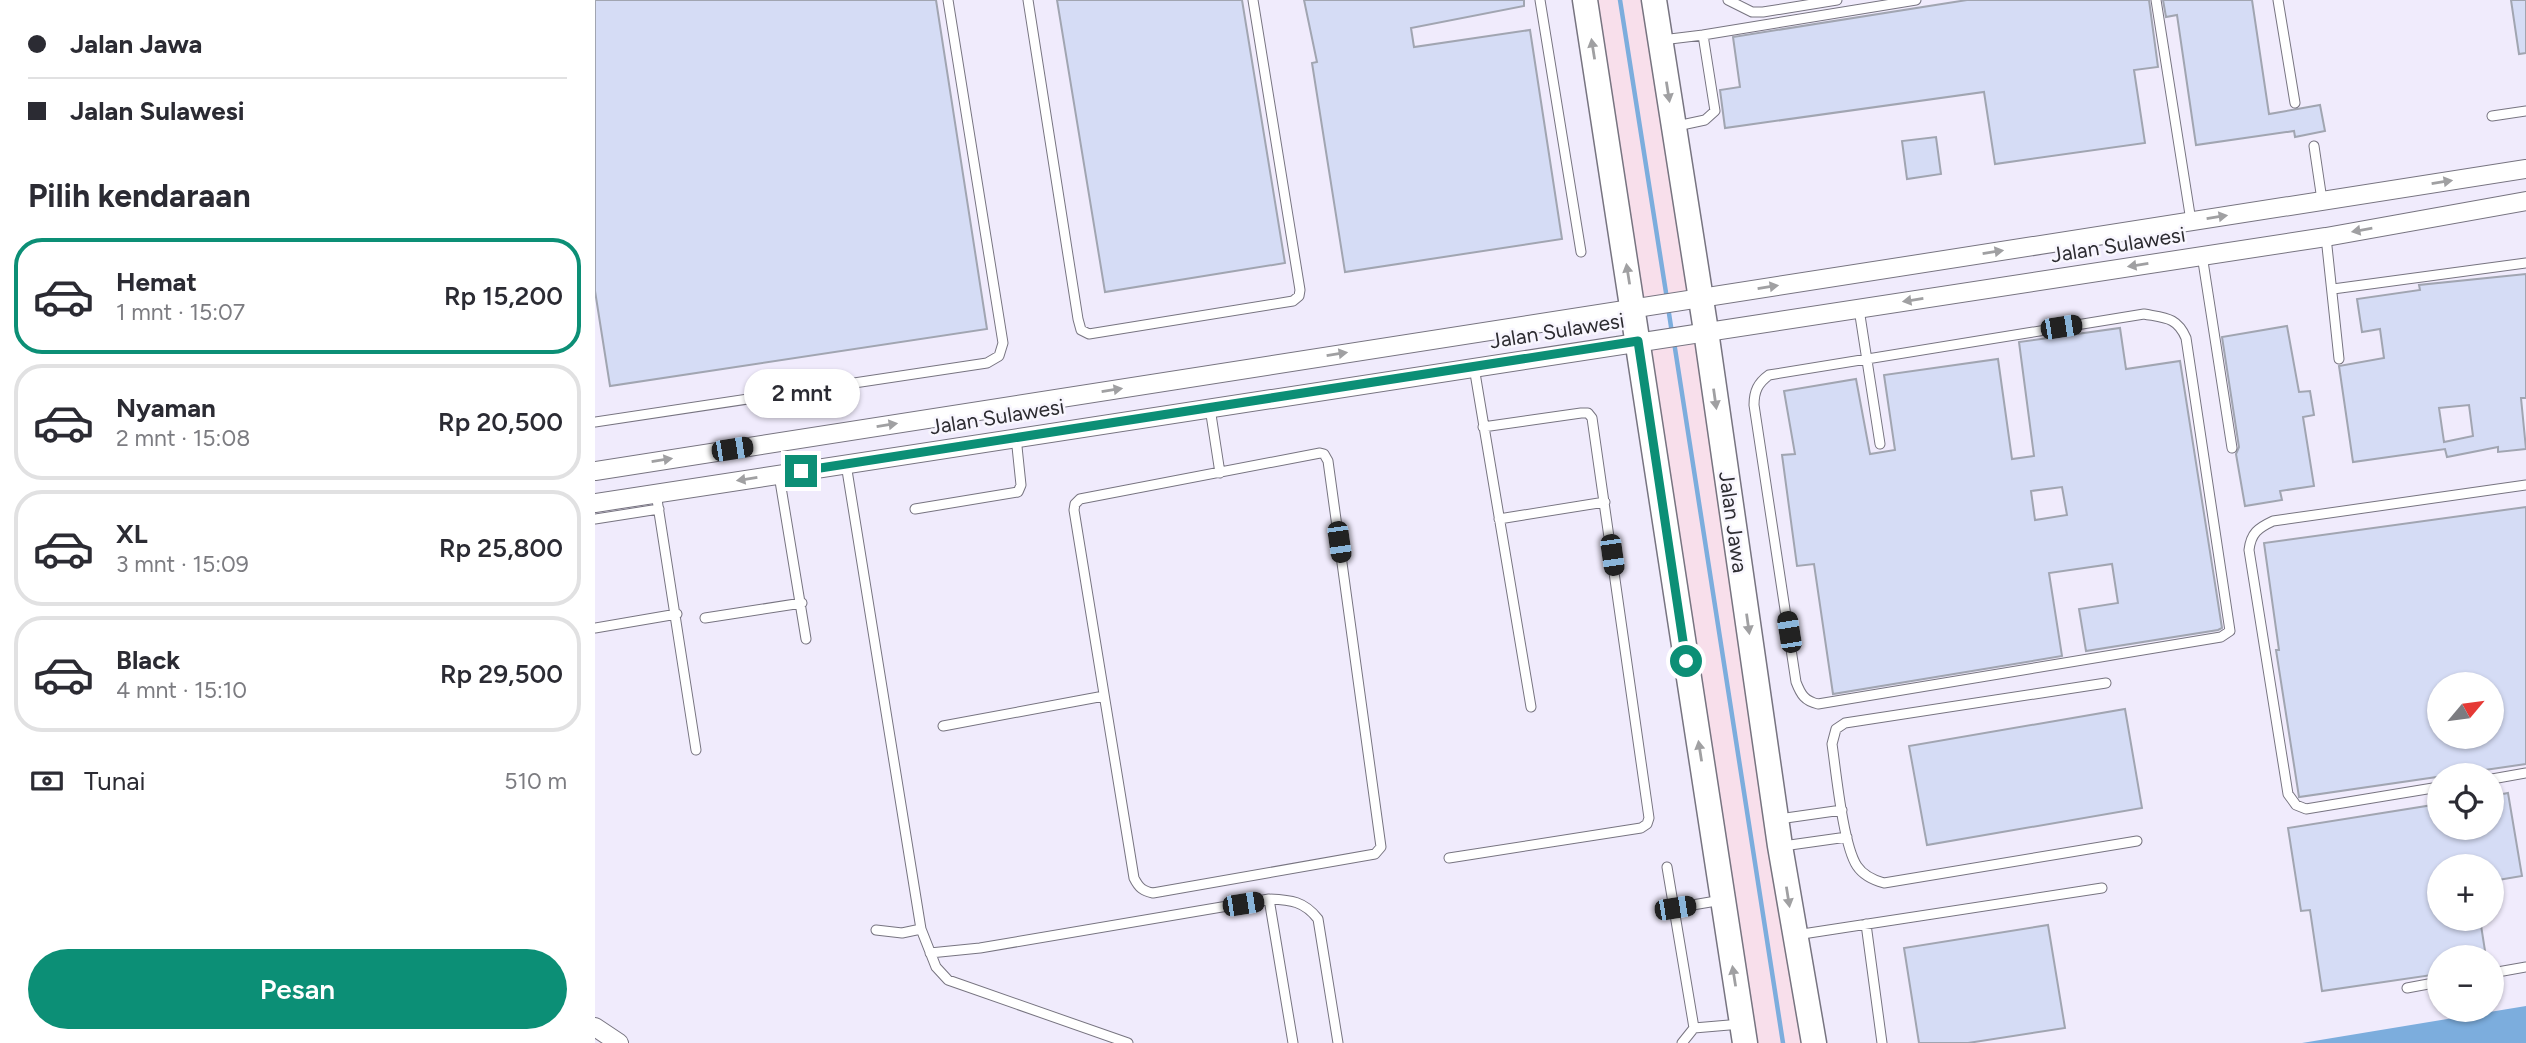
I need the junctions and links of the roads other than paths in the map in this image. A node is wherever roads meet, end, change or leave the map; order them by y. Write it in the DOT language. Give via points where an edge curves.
graph roads {
  1 [pos="948,0"];
  2 [pos="1028,0"];
  3 [pos="1253,0"];
  4 [pos="1540,0"];
  5 [pos="1585,0"];
  6 [pos="1654,0"];
  7 [pos="1728,0"];
  8 [pos="1837,0"];
  9 [pos="1916,0"];
  10 [pos="2156,0"];
  11 [pos="2278,0"];
  12 [pos="1703,35"];
  13 [pos="1660,40"];
  14 [pos="2295,103"];
  15 [pos="2526,111"];
  16 [pos="2492,117"];
  17 [pos="1674,126"];
  18 [pos="2314,146"];
  19 [pos="2526,169"];
  20 [pos="2322,200"];
  21 [pos="2526,201"];
  22 [pos="2191,221"];
  23 [pos="2326,237"];
  24 [pos="1581,252"];
  25 [pos="2202,255"];
  26 [pos="2526,263"];
  27 [pos="2333,289"];
  28 [pos="1693,298"];
  29 [pos="1640,307"];
  30 [pos="1859,309"];
  31 [pos="1698,332"];
  32 [pos="1644,340"];
  33 [pos="1868,359"];
  34 [pos="2339,359"];
  35 [pos="1474,366"];
  36 [pos="1210,408"];
  37 [pos="595,422"];
  38 [pos="1483,427"];
  39 [pos="1016,438"];
  40 [pos="1880,444"];
  41 [pos="2232,448"];
  42 [pos="846,464"];
  43 [pos="595,471"];
  44 [pos="1220,473"];
  45 [pos="779,474"];
  46 [pos="2526,485"];
  47 [pos="658,501"];
  48 [pos="1605,502"];
  49 [pos="595,503"];
  50 [pos="915,509"];
  51 [pos="595,519"];
  52 [pos="1499,519"];
  53 [pos="802,603"];
  54 [pos="677,614"];
  55 [pos="705,618"];
  56 [pos="595,628"];
  57 [pos="806,639"];
  58 [pos="2106,683"];
  59 [pos="1104,696"];
  60 [pos="1531,707"];
  61 [pos="943,726"];
  62 [pos="696,750"];
  63 [pos="2526,773"];
  64 [pos="2504,777"];
  65 [pos="2427,790"];
  66 [pos="1842,810"];
  67 [pos="1777,819"];
  68 [pos="1847,837"];
  69 [pos="2137,841"];
  70 [pos="1780,846"];
  71 [pos="1449,858"];
  72 [pos="1667,867"];
  73 [pos="2102,888"];
  74 [pos="1269,900"];
  75 [pos="1723,900"];
  76 [pos="1675,908"];
  77 [pos="1866,924"];
  78 [pos="921,929"];
  79 [pos="876,930"];
  80 [pos="1794,935"];
  81 [pos="930,953"];
  82 [pos="2526,967"];
  83 [pos="2504,971"];
  84 [pos="2427,984"];
  85 [pos="2407,988"];
  86 [pos="595,1027"];
  87 [pos="1694,1028"];
  88 [pos="1743,1033"];
  89 [pos="619,1043"];
  90 [pos="1128,1043"];
  91 [pos="1293,1043"];
  92 [pos="1338,1043"];
  93 [pos="1682,1043"];
  94 [pos="1814,1043"];
  95 [pos="1882,1043"];
  1 -- 37 [label="lane" via="1003,344 999,356 987,363"];
  2 -- 3 [label="lane" via="1078,320 1081,330 1089,334 1293,301 1299,296"];
  4 -- 24 [label="lane"];
  29 -- 5 [label="street, one-way"];
  6 -- 13 [label="street, Jalan Jawa"];
  7 -- 8 [label="lane" via="1752,12"];
  9 -- 12 [label="lane"];
  10 -- 22 [label="lane"];
  11 -- 14 [label="lane"];
  12 -- 13 [label="lane"];
  12 -- 17 [label="lane" via="1715,111 1705,120"];
  13 -- 17 [label="street, Jalan Jawa, one-way"];
  15 -- 16 [label="lane"];
  17 -- 28 [label="street, Jalan Jawa"];
  18 -- 20 [label="lane"];
  20 -- 19 [label="street, Jalan Sulawesi, one-way"];
  22 -- 20 [label="street, Jalan Sulawesi, one-way"];
  21 -- 23 [label="street, Jalan Sulawesi, one-way"];
  28 -- 22 [label="street, Jalan Sulawesi, one-way"];
  23 -- 25 [label="street, Jalan Sulawesi"];
  23 -- 27 [label="lane"];
  25 -- 30 [label="street, Jalan Sulawesi, one-way"];
  25 -- 41 [label="lane"];
  26 -- 27 [label="lane"];
  27 -- 34 [label="lane"];
  28 -- 29 [label="street, Jalan Sulawesi"];
  28 -- 31 [label="street, Jalan Jawa"];
  29 -- 32 [label="street"];
  43 -- 29 [label="street, Jalan Sulawesi, one-way"];
  30 -- 31 [label="street, Jalan Sulawesi"];
  30 -- 33 [label="lane"];
  31 -- 32 [label="street, Jalan Sulawesi"];
  31 -- 67 [label="street, Jalan Jawa, one-way"];
  32 -- 35 [label="street, Jalan Sulawesi"];
  75 -- 32 [label="street, one-way"];
  33 -- 33 [label="lane" via="1769,375 1754,396 1796,682 1802,696 1818,705 2221,637 2230,631 2182,327 2144,314"];
  33 -- 40 [label="lane"];
  35 -- 36 [label="street, Jalan Sulawesi"];
  35 -- 38 [label="lane"];
  36 -- 39 [label="street, Jalan Sulawesi"];
  36 -- 44 [label="lane"];
  38 -- 48 [label="lane" via="1588,413"];
  38 -- 52 [label="lane"];
  39 -- 42 [label="street, Jalan Sulawesi"];
  39 -- 50 [label="lane" via="1018,492"];
  42 -- 45 [label="street, Jalan Sulawesi"];
  42 -- 78 [label="lane"];
  44 -- 59 [label="lane" via="1080,499 1075,504"];
  44 -- 59 [label="lane" via="1320,453 1327,457 1381,847 1375,854 1144,891 1134,878"];
  45 -- 47 [label="street, Jalan Sulawesi, one-way"];
  45 -- 53 [label="lane"];
  46 -- 65 [label="lane" via="2273,521 2259,527 2251,538 2249,550 2288,794 2306,809"];
  47 -- 49 [label="street, Jalan Sulawesi"];
  47 -- 51 [label="lane"];
  47 -- 54 [label="lane"];
  48 -- 52 [label="lane"];
  48 -- 71 [label="lane" via="1647,824"];
  52 -- 60 [label="lane"];
  53 -- 55 [label="lane"];
  53 -- 57 [label="lane"];
  54 -- 56 [label="lane"];
  54 -- 62 [label="lane"];
  58 -- 66 [label="lane" via="1845,723 1836,729 1832,744"];
  59 -- 61 [label="lane"];
  63 -- 64 [label="lane"];
  66 -- 67 [label="lane"];
  66 -- 68 [label="lane"];
  67 -- 70 [label="street, Jalan Jawa"];
  68 -- 69 [label="lane" via="1856,865 1865,875 1884,883"];
  68 -- 70 [label="lane"];
  70 -- 80 [label="street, Jalan Jawa, one-way"];
  72 -- 76 [label="lane"];
  73 -- 77 [label="lane"];
  74 -- 81 [label="lane"];
  74 -- 91 [label="lane"];
  74 -- 92 [label="lane" via="1296,901 1318,919"];
  75 -- 76 [label="lane"];
  88 -- 75 [label="street, one-way"];
  76 -- 87 [label="lane"];
  77 -- 80 [label="lane"];
  77 -- 95 [label="lane"];
  78 -- 79 [label="lane" via="902,933"];
  78 -- 81 [label="lane"];
  80 -- 94 [label="street, Jalan Jawa"];
  81 -- 90 [label="lane" via="948,980"];
  82 -- 83 [label="lane"];
  84 -- 85 [label="lane"];
  86 -- 89 [label="street"];
  87 -- 88 [label="lane"];
  87 -- 93 [label="lane"];
}
